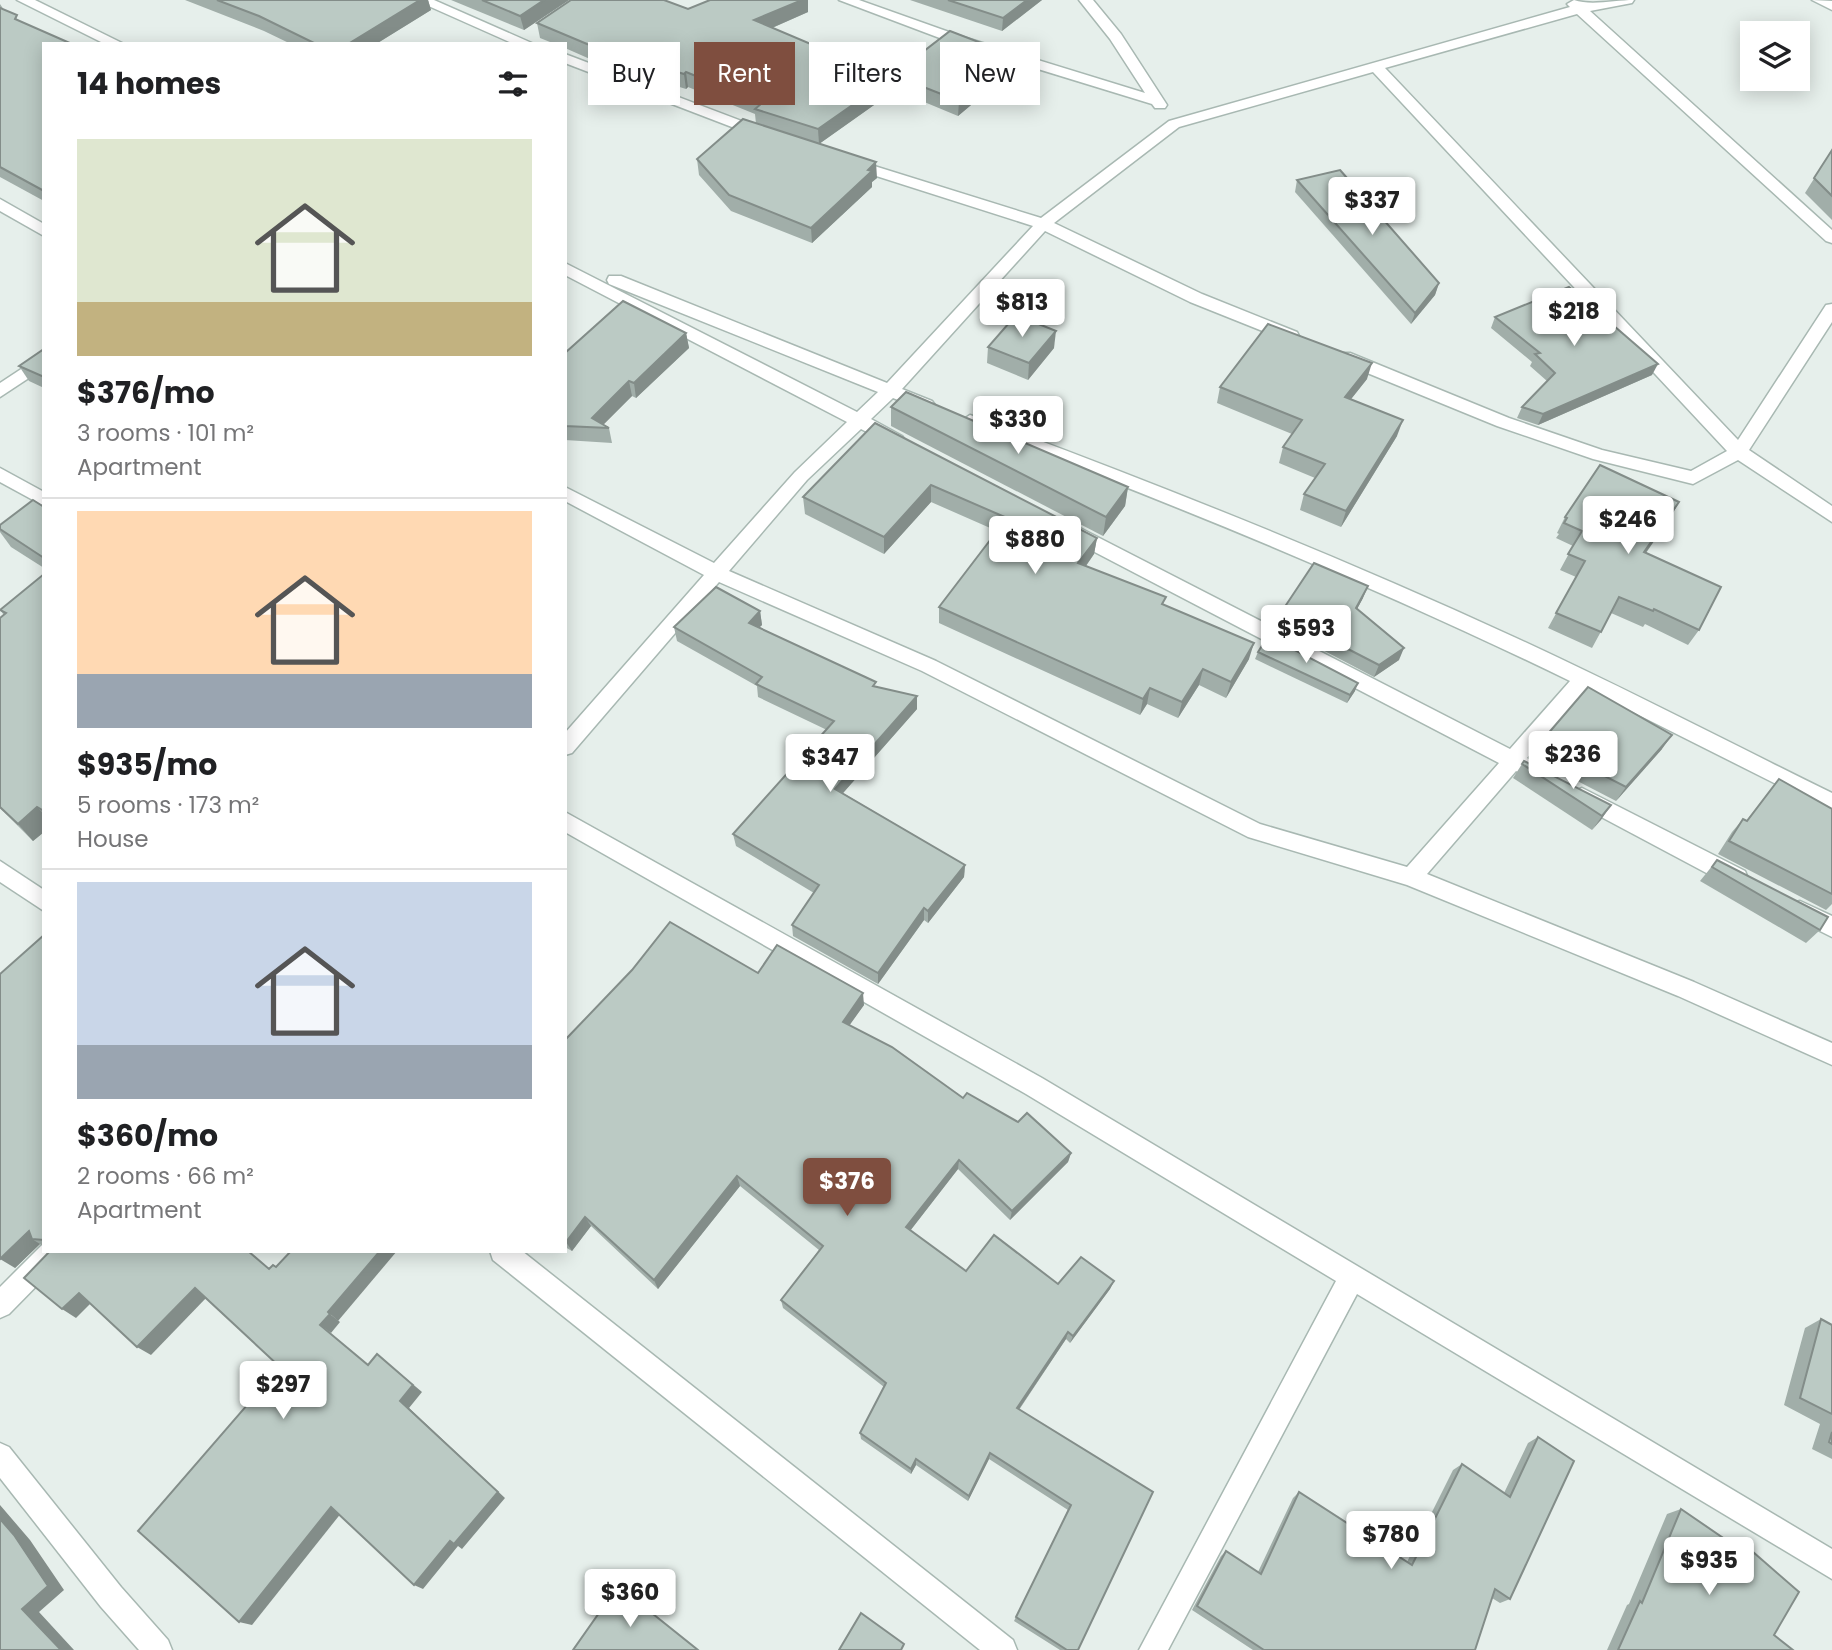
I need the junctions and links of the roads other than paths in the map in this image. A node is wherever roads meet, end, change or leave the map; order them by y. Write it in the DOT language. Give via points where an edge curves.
graph roads {
  1 [pos="24,0"];
  2 [pos="50,0"];
  3 [pos="422,0"];
  4 [pos="846,0"];
  5 [pos="1086,0"];
  6 [pos="1627,0"];
  7 [pos="1819,0"];
  8 [pos="1574,4"];
  9 [pos="1832,6"];
  10 [pos="538,29"];
  11 [pos="113,42"];
  12 [pos="130,42"];
  13 [pos="519,42"];
  14 [pos="522,42"];
  15 [pos="567,59"];
  16 [pos="1376,67"];
  17 [pos="1157,101"];
  18 [pos="1174,124"];
  19 [pos="775,139"];
  20 [pos="839,160"];
  21 [pos="0,204"];
  22 [pos="1043,224"];
  23 [pos="42,229"];
  24 [pos="1832,238"];
  25 [pos="567,260"];
  26 [pos="567,269"];
  27 [pos="1832,310"];
  28 [pos="42,361"];
  29 [pos="0,391"];
  30 [pos="889,392"];
  31 [pos="913,449"];
  32 [pos="1740,452"];
  33 [pos="0,474"];
  34 [pos="567,494"];
  35 [pos="42,499"];
  36 [pos="1832,515"];
  37 [pos="1050,520"];
  38 [pos="716,573"];
  39 [pos="1583,680"];
  40 [pos="567,745"];
  41 [pos="1832,803"];
  42 [pos="567,822"];
  43 [pos="0,870"];
  44 [pos="1411,877"];
  45 [pos="1758,888"];
  46 [pos="42,901"];
  47 [pos="1782,901"];
  48 [pos="1832,927"];
  49 [pos="1832,1054"];
  50 [pos="50,1253"];
  51 [pos="505,1253"];
  52 [pos="1352,1277"];
  53 [pos="0,1305"];
  54 [pos="0,1456"];
  55 [pos="1832,1565"];
  56 [pos="158,1650"];
  57 [pos="1003,1650"];
  58 [pos="1153,1650"];
  1 -- 11 [label="street"];
  2 -- 12 [label="street"];
  3 -- 13 [label="street"];
  4 -- 17 [label="street"];
  5 -- 17 [label="street"];
  6 -- 8 [label="street"];
  7 -- 9 [label="street"];
  8 -- 16 [label="street"];
  8 -- 24 [label="street"];
  10 -- 14 [label="street"];
  15 -- 19 [label="street"];
  16 -- 18 [label="street"];
  16 -- 32 [label="street"];
  17 -- 18 [label="street"];
  18 -- 22 [label="street"];
  20 -- 22 [label="street"];
  21 -- 23 [label="street"];
  22 -- 30 [label="street"];
  22 -- 32 [label="street" via="1196,298 1503,422 1693,478"];
  25 -- 30 [label="street"];
  26 -- 31 [label="street"];
  27 -- 32 [label="street"];
  28 -- 29 [label="street"];
  30 -- 38 [label="street" via="801,476"];
  30 -- 39 [label="street" via="1063,455 1284,544"];
  32 -- 36 [label="street"];
  33 -- 35 [label="street"];
  34 -- 38 [label="street"];
  37 -- 45 [label="street"];
  38 -- 40 [label="street"];
  38 -- 44 [label="street" via="929,666 1255,831"];
  39 -- 41 [label="street"];
  39 -- 44 [label="street"];
  42 -- 52 [label="street" via="1034,1086"];
  43 -- 46 [label="street"];
  44 -- 49 [label="street"];
  47 -- 48 [label="street"];
  50 -- 53 [label="street"];
  51 -- 57 [label="street"];
  52 -- 55 [label="street"];
  52 -- 58 [label="street"];
  54 -- 56 [label="street"];
}
